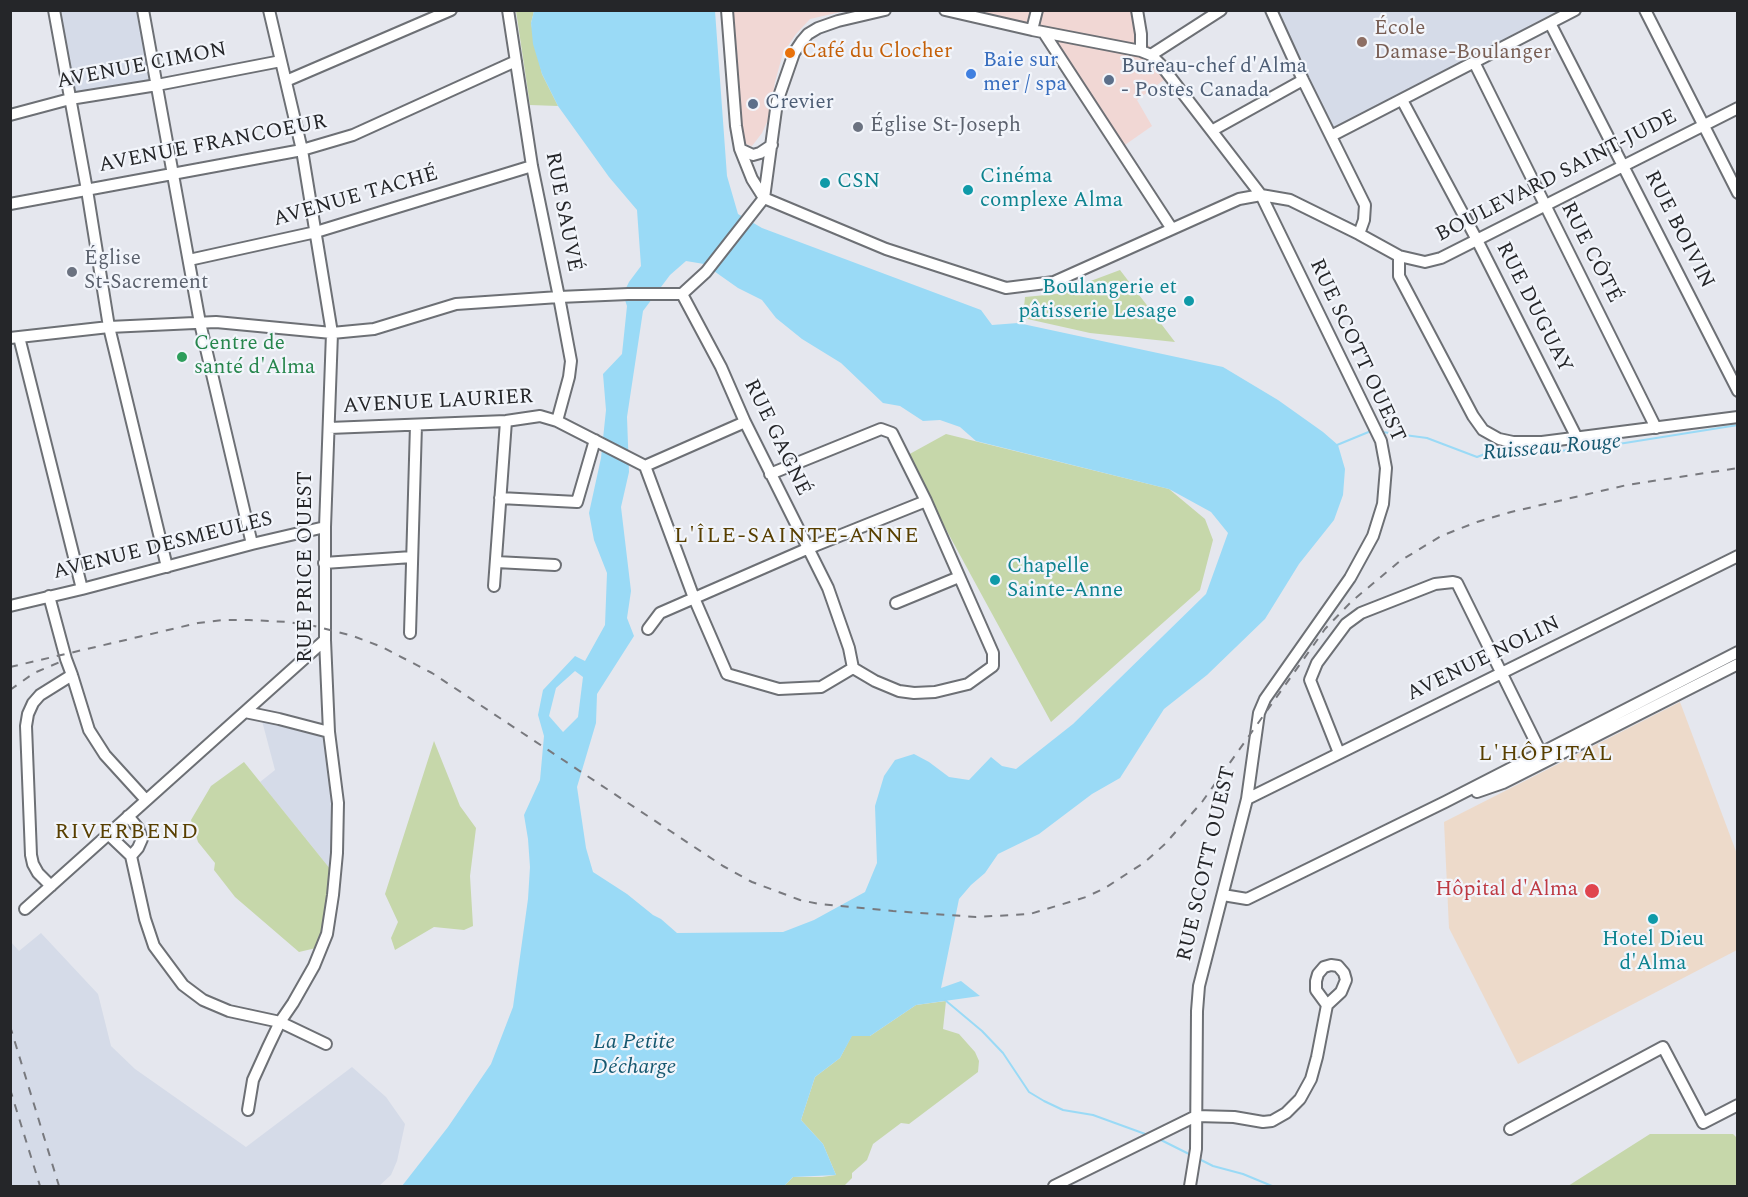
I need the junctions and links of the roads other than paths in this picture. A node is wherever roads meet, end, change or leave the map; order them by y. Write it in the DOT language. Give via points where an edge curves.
graph roads {
  1 [pos="54,10"];
  2 [pos="143,10"];
  3 [pos="269,10"];
  4 [pos="452,10"];
  5 [pos="508,10"];
  6 [pos="727,10"];
  7 [pos="885,10"];
  8 [pos="1037,10"];
  9 [pos="1137,10"];
  10 [pos="1221,10"];
  11 [pos="1272,10"];
  12 [pos="1575,10"];
  13 [pos="1645,10"];
  14 [pos="946,11"];
  15 [pos="837,16"];
  16 [pos="1550,23"];
  17 [pos="1032,30"];
  18 [pos="1044,33"];
  19 [pos="1146,53"];
  20 [pos="281,61"];
  21 [pos="516,61"];
  22 [pos="1474,62"];
  23 [pos="1303,80"];
  24 [pos="286,81"];
  25 [pos="157,85"];
  26 [pos="70,99"];
  27 [pos="1402,100"];
  28 [pos="1737,108"];
  29 [pos="10,115"];
  30 [pos="1702,125"];
  31 [pos="1213,130"];
  32 [pos="1331,136"];
  33 [pos="772,144"];
  34 [pos="740,149"];
  35 [pos="302,150"];
  36 [pos="1623,165"];
  37 [pos="532,166"];
  38 [pos="173,174"];
  39 [pos="87,190"];
  40 [pos="1737,193"];
  41 [pos="1261,195"];
  42 [pos="761,203"];
  43 [pos="10,204"];
  44 [pos="1545,205"];
  45 [pos="1172,229"];
  46 [pos="316,232"];
  47 [pos="1359,234"];
  48 [pos="1477,240"];
  49 [pos="1400,256"];
  50 [pos="189,260"];
  51 [pos="676,294"];
  52 [pos="560,297"];
  53 [pos="200,323"];
  54 [pos="109,327"];
  55 [pos="332,333"];
  56 [pos="15,338"];
  57 [pos="1737,391"];
  58 [pos="1737,417"];
  59 [pos="506,420"];
  60 [pos="557,421"];
  61 [pos="745,422"];
  62 [pos="416,425"];
  63 [pos="328,428"];
  64 [pos="1656,428"];
  65 [pos="1576,438"];
  66 [pos="595,440"];
  67 [pos="640,464"];
  68 [pos="770,474"];
  69 [pos="500,498"];
  70 [pos="926,501"];
  71 [pos="324,527"];
  72 [pos="252,544"];
  73 [pos="810,548"];
  74 [pos="1737,556"];
  75 [pos="412,557"];
  76 [pos="324,562"];
  77 [pos="496,562"];
  78 [pos="555,565"];
  79 [pos="167,567"];
  80 [pos="959,577"];
  81 [pos="494,586"];
  82 [pos="82,589"];
  83 [pos="49,596"];
  84 [pos="694,598"];
  85 [pos="896,603"];
  86 [pos="10,606"];
  87 [pos="648,629"];
  88 [pos="410,633"];
  89 [pos="325,640"];
  90 [pos="1737,652"];
  91 [pos="1737,664"];
  92 [pos="853,668"];
  93 [pos="1503,673"];
  94 [pos="72,675"];
  95 [pos="245,712"];
  96 [pos="328,732"];
  97 [pos="1339,753"];
  98 [pos="1543,757"];
  99 [pos="1247,799"];
  100 [pos="146,800"];
  101 [pos="128,816"];
  102 [pos="108,835"];
  103 [pos="130,856"];
  104 [pos="51,886"];
  105 [pos="1223,895"];
  106 [pos="25,909"];
  107 [pos="1327,1005"];
  108 [pos="280,1022"];
  109 [pos="326,1044"];
  110 [pos="1737,1105"];
  111 [pos="248,1110"];
  112 [pos="1196,1116"];
  113 [pos="1509,1129"];
  114 [pos="1054,1186"];
  115 [pos="1190,1186"];
  1 -- 26 [label="street"];
  2 -- 25 [label="street"];
  3 -- 20 [label="street, RUE PRICE OUEST"];
  4 -- 24 [label="street"];
  5 -- 21 [label="street, RUE SAUVÉ"];
  6 -- 34 [label="street"];
  7 -- 15 [label="street"];
  8 -- 17 [label="street"];
  9 -- 19 [label="street"];
  10 -- 19 [label="street"];
  11 -- 23 [label="street"];
  12 -- 16 [label="street"];
  13 -- 30 [label="street"];
  14 -- 17 [label="street"];
  15 -- 33 [label="street" via="808,34 795,53 777,102"];
  16 -- 22 [label="street"];
  16 -- 36 [label="street, RUE BOIVIN"];
  17 -- 18 [label="street"];
  18 -- 19 [label="street"];
  18 -- 45 [label="street"];
  19 -- 31 [label="street, RUE SCOTT OUEST" via="1161,65"];
  20 -- 24 [label="street, RUE PRICE OUEST"];
  20 -- 25 [label="street, AVENUE CIMON"];
  21 -- 35 [label="street, AVENUE FRANCOEUR" via="353,135"];
  21 -- 37 [label="street, RUE SAUVÉ"];
  22 -- 27 [label="street"];
  22 -- 44 [label="street, RUE CÔTÉ"];
  23 -- 31 [label="street"];
  23 -- 32 [label="street"];
  24 -- 35 [label="street, RUE PRICE OUEST"];
  25 -- 26 [label="street, AVENUE CIMON"];
  25 -- 38 [label="street"];
  26 -- 29 [label="street, AVENUE CIMON"];
  26 -- 39 [label="street"];
  27 -- 32 [label="street"];
  27 -- 48 [label="street, RUE DUGUAY"];
  28 -- 30 [label="street, BOULEVARD SAINT-JUDE"];
  30 -- 36 [label="street, BOULEVARD SAINT-JUDE"];
  30 -- 40 [label="street"];
  31 -- 41 [label="street, RUE SCOTT OUEST"];
  32 -- 47 [label="street" via="1365,205"];
  33 -- 34 [label="street" via="753,155"];
  33 -- 42 [label="street"];
  34 -- 42 [label="street"];
  35 -- 38 [label="street, AVENUE FRANCOEUR"];
  35 -- 46 [label="street, RUE PRICE OUEST"];
  36 -- 44 [label="street, BOULEVARD SAINT-JUDE"];
  36 -- 57 [label="street, RUE BOIVIN"];
  37 -- 46 [label="street, AVENUE TACHÉ"];
  37 -- 52 [label="street, RUE SAUVÉ"];
  38 -- 39 [label="street, AVENUE FRANCOEUR"];
  38 -- 50 [label="street"];
  39 -- 43 [label="street, AVENUE FRANCOEUR"];
  39 -- 54 [label="street"];
  41 -- 45 [label="street" via="1239,199"];
  41 -- 47 [label="street, BOULEVARD SAINT-JUDE" via="1290,200"];
  41 -- 99 [label="street, RUE SCOTT OUEST" via="1381,441 1386,468 1383,504 1372,536 1350,578 1265,699 1257,725"];
  42 -- 45 [label="street" via="1006,288 1054,282"];
  42 -- 51 [label="street" via="706,272"];
  44 -- 48 [label="street, BOULEVARD SAINT-JUDE"];
  44 -- 64 [label="street, RUE CÔTÉ"];
  46 -- 50 [label="street, AVENUE TACHÉ"];
  46 -- 55 [label="street, RUE PRICE OUEST"];
  47 -- 49 [label="street, BOULEVARD SAINT-JUDE"];
  48 -- 49 [label="street, BOULEVARD SAINT-JUDE" via="1425,262"];
  48 -- 65 [label="street, RUE DUGUAY"];
  49 -- 65 [label="street" via="1399,276 1483,430 1513,442"];
  50 -- 53 [label="street"];
  51 -- 52 [label="street"];
  51 -- 61 [label="street, RUE GAGNÉ" via="721,367"];
  52 -- 55 [label="street" via="456,304 374,328"];
  52 -- 60 [label="street, RUE SAUVÉ" via="571,360"];
  53 -- 54 [label="street"];
  53 -- 55 [label="street"];
  53 -- 72 [label="street"];
  54 -- 56 [label="street"];
  54 -- 79 [label="street"];
  55 -- 63 [label="street, RUE PRICE OUEST"];
  56 -- 82 [label="street"];
  58 -- 64 [label="street"];
  59 -- 60 [label="street, AVENUE LAURIER" via="540,417"];
  59 -- 62 [label="street, AVENUE LAURIER"];
  59 -- 69 [label="street"];
  60 -- 66 [label="street, AVENUE LAURIER"];
  61 -- 67 [label="street"];
  61 -- 68 [label="street, RUE GAGNÉ"];
  62 -- 63 [label="street, AVENUE LAURIER"];
  62 -- 75 [label="street"];
  63 -- 71 [label="street, RUE PRICE OUEST"];
  64 -- 65 [label="street"];
  66 -- 67 [label="street, AVENUE LAURIER"];
  66 -- 69 [label="street" via="578,502"];
  67 -- 84 [label="street"];
  68 -- 70 [label="street" via="881,429 892,433"];
  68 -- 73 [label="street, RUE GAGNÉ"];
  69 -- 77 [label="street"];
  70 -- 73 [label="street"];
  70 -- 80 [label="street"];
  71 -- 72 [label="street, AVENUE DESMEULES"];
  71 -- 76 [label="street, RUE PRICE OUEST"];
  72 -- 79 [label="street, AVENUE DESMEULES"];
  73 -- 84 [label="street"];
  73 -- 92 [label="street, RUE GAGNÉ" via="828,588"];
  74 -- 93 [label="street, AVENUE NOLIN"];
  75 -- 76 [label="street"];
  75 -- 88 [label="street"];
  76 -- 89 [label="street, RUE PRICE OUEST"];
  77 -- 78 [label="street"];
  77 -- 81 [label="street"];
  79 -- 82 [label="street, AVENUE DESMEULES"];
  80 -- 85 [label="street"];
  80 -- 92 [label="street" via="993,653 993,666 968,684 915,693 899,691"];
  82 -- 83 [label="street, AVENUE DESMEULES"];
  83 -- 86 [label="street, AVENUE DESMEULES"];
  83 -- 94 [label="street"];
  84 -- 87 [label="street" via="660,613"];
  84 -- 92 [label="street" via="727,674 779,689 821,687"];
  89 -- 95 [label="street"];
  89 -- 96 [label="street, RUE PRICE OUEST"];
  90 -- 98 [label="street"];
  91 -- 98 [label="street"];
  93 -- 97 [label="street, AVENUE NOLIN"];
  93 -- 97 [label="street" via="1457,583 1434,584 1361,613 1346,624 1317,663 1310,680"];
  93 -- 98 [label="street"];
  94 -- 100 [label="street" via="89,730 105,755"];
  94 -- 104 [label="street" via="40,695 28,714 26,726 31,855 38,873"];
  95 -- 96 [label="street"];
  95 -- 100 [label="street"];
  96 -- 108 [label="street, RUE PRICE OUEST" via="338,803 327,934 314,966"];
  97 -- 99 [label="street, AVENUE NOLIN"];
  98 -- 105 [label="street" via="1247,898"];
  99 -- 105 [label="street, RUE SCOTT OUEST"];
  100 -- 101 [label="street"];
  101 -- 102 [label="street"];
  101 -- 103 [label="street" via="142,839"];
  102 -- 103 [label="street"];
  102 -- 104 [label="street"];
  103 -- 108 [label="street" via="154,946 183,985 203,1000 229,1011"];
  104 -- 106 [label="street"];
  105 -- 112 [label="street, RUE SCOTT OUEST" via="1199,986"];
  107 -- 112 [label="street" via="1311,1079 1286,1113 1263,1122"];
  108 -- 109 [label="street"];
  108 -- 111 [label="street, RUE PRICE OUEST" via="254,1080"];
  110 -- 113 [label="street" via="1703,1123 1663,1047"];
  112 -- 114 [label="street"];
  112 -- 115 [label="street, RUE SCOTT OUEST"];
}
